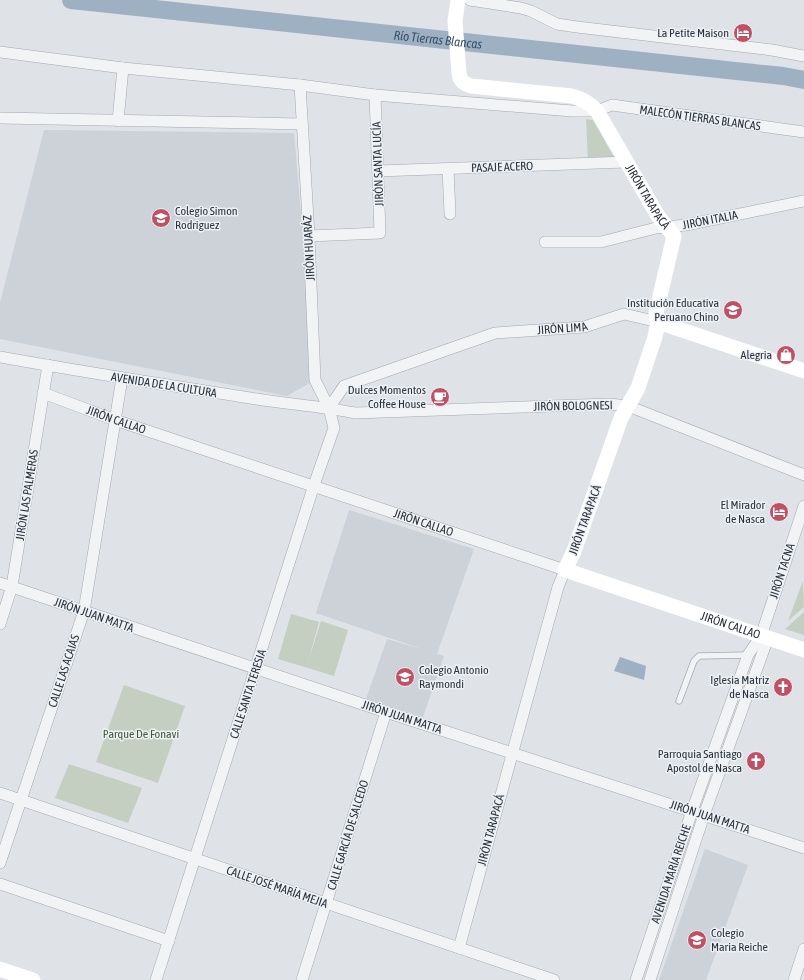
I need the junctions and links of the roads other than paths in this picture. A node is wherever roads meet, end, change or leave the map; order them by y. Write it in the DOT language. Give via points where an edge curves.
graph roads {
  1 [pos="458,0"];
  2 [pos="470,0"];
  3 [pos="532,5"];
  4 [pos="0,52"];
  5 [pos="804,56"];
  6 [pos="124,68"];
  7 [pos="300,85"];
  8 [pos="375,95"];
  9 [pos="597,111"];
  10 [pos="0,118"];
  11 [pos="118,121"];
  12 [pos="302,124"];
  13 [pos="804,132"];
  14 [pos="626,162"];
  15 [pos="448,169"];
  16 [pos="378,172"];
  17 [pos="804,200"];
  18 [pos="450,214"];
  19 [pos="668,227"];
  20 [pos="309,236"];
  21 [pos="545,242"];
  22 [pos="658,322"];
  23 [pos="0,356"];
  24 [pos="48,365"];
  25 [pos="804,371"];
  26 [pos="122,378"];
  27 [pos="43,393"];
  28 [pos="628,406"];
  29 [pos="329,408"];
  30 [pos="115,420"];
  31 [pos="804,475"];
  32 [pos="314,485"];
  33 [pos="804,506"];
  34 [pos="565,570"];
  35 [pos="0,583"];
  36 [pos="12,586"];
  37 [pos="84,611"];
  38 [pos="0,624"];
  39 [pos="764,637"];
  40 [pos="804,650"];
  41 [pos="748,655"];
  42 [pos="256,669"];
  43 [pos="679,701"];
  44 [pos="386,712"];
  45 [pos="511,753"];
  46 [pos="0,793"];
  47 [pos="21,800"];
  48 [pos="692,811"];
  49 [pos="704,815"];
  50 [pos="804,848"];
  51 [pos="194,858"];
  52 [pos="0,863"];
  53 [pos="0,884"];
  54 [pos="326,904"];
  55 [pos="168,941"];
  56 [pos="459,948"];
  57 [pos="804,949"];
  58 [pos="0,969"];
  59 [pos="548,979"];
  60 [pos="34,980"];
  61 [pos="156,980"];
  62 [pos="302,980"];
  63 [pos="636,980"];
  64 [pos="650,980"];
  65 [pos="794,980"];
  1 -- 9 [label="street" via="455,21 459,73 464,83 471,86 572,96 582,99"];
  2 -- 3 [label="street"];
  3 -- 5 [label="street" via="557,24"];
  4 -- 6 [label="street, MALECÓN TIERRAS BLANCAS"];
  6 -- 7 [label="street, MALECÓN TIERRAS BLANCAS"];
  6 -- 11 [label="street"];
  7 -- 8 [label="street, MALECÓN TIERRAS BLANCAS"];
  7 -- 12 [label="street, JIRÓN HUARÁZ"];
  8 -- 9 [label="street, MALECÓN TIERRAS BLANCAS" via="572,112"];
  8 -- 16 [label="street, JIRÓN SANTA LUCÍA"];
  9 -- 13 [label="street, MALECÓN TIERRAS BLANCAS" via="612,105"];
  9 -- 14 [label="street, JIRÓN TARAPACÁ"];
  10 -- 11 [label="street"];
  11 -- 12 [label="street"];
  12 -- 20 [label="street, JIRÓN HUARÁZ"];
  14 -- 15 [label="street, PASAJE ACERO"];
  14 -- 19 [label="street, JIRÓN TARAPACÁ" via="658,216"];
  15 -- 16 [label="street, PASAJE ACERO"];
  15 -- 18 [label="street"];
  16 -- 20 [label="street, JIRÓN SANTA LUCÍA" via="380,233"];
  17 -- 19 [label="street, JIRÓN ITALIA"];
  19 -- 21 [label="street, JIRÓN ITALIA" via="601,242"];
  19 -- 22 [label="street, JIRÓN TARAPACÁ" via="674,236 656,312"];
  20 -- 29 [label="street, JIRÓN HUARÁZ" via="315,380"];
  22 -- 25 [label="street, JIRÓN LIMA"];
  22 -- 28 [label="street, JIRÓN TARAPACÁ" via="656,337 638,388"];
  22 -- 29 [label="street, JIRÓN LIMA" via="624,314 584,327 495,333 344,386"];
  23 -- 24 [label="street, AVENIDA DE LA CULTURA"];
  24 -- 26 [label="street, AVENIDA DE LA CULTURA"];
  24 -- 27 [label="street, JIRÓN LAS PALMERAS"];
  26 -- 29 [label="street, AVENIDA DE LA CULTURA" via="294,405"];
  26 -- 30 [label="street, CALLE LAS ACAIAS"];
  27 -- 30 [label="street, JIRÓN CALLAO"];
  27 -- 36 [label="street, JIRÓN LAS PALMERAS"];
  28 -- 29 [label="street, JIRÓN BOLOGNESI" via="609,404 355,413"];
  28 -- 31 [label="street, JIRÓN BOLOGNESI"];
  28 -- 34 [label="street, JIRÓN TARAPACÁ"];
  29 -- 32 [label="street, CALLE SANTA TERESIA" via="334,428"];
  30 -- 32 [label="street, JIRÓN CALLAO"];
  30 -- 37 [label="street, CALLE LAS ACAIAS"];
  32 -- 34 [label="street, JIRÓN CALLAO"];
  32 -- 42 [label="street, CALLE SANTA TERESIA"];
  33 -- 39 [label="street, JIRÓN TACNA"];
  34 -- 39 [label="street, JIRÓN CALLAO"];
  34 -- 45 [label="street, JIRÓN TARAPACÁ"];
  35 -- 36 [label="street, JIRÓN JUAN MATTA"];
  36 -- 37 [label="street, JIRÓN JUAN MATTA"];
  36 -- 38 [label="street, JIRÓN LAS PALMERAS"];
  37 -- 42 [label="street, JIRÓN JUAN MATTA"];
  37 -- 47 [label="street, CALLE LAS ACAIAS"];
  39 -- 40 [label="street, JIRÓN CALLAO"];
  39 -- 41 [label="street, AVENIDA MARÍA REICHE"];
  39 -- 49 [label="street, AVENIDA MARÍA REICHE"];
  41 -- 43 [label="lane" via="699,656 694,661"];
  41 -- 48 [label="street, AVENIDA MARÍA REICHE"];
  42 -- 44 [label="street, JIRÓN JUAN MATTA"];
  42 -- 51 [label="street, CALLE SANTA TERESIA"];
  44 -- 45 [label="street, JIRÓN JUAN MATTA"];
  44 -- 54 [label="street, CALLE GARCÍA DE SALCEDO"];
  45 -- 48 [label="street, JIRÓN JUAN MATTA"];
  45 -- 56 [label="street, JIRÓN TARAPACÁ"];
  46 -- 47 [label="street, CALLE JOSÉ MARÍA MEJIA"];
  47 -- 51 [label="street, CALLE JOSÉ MARÍA MEJIA"];
  47 -- 52 [label="street, CALLE LAS ACAIAS"];
  48 -- 49 [label="street, JIRÓN JUAN MATTA"];
  48 -- 63 [label="street, AVENIDA MARÍA REICHE"];
  49 -- 50 [label="street, JIRÓN JUAN MATTA"];
  49 -- 64 [label="street, AVENIDA MARÍA REICHE"];
  51 -- 54 [label="street, CALLE JOSÉ MARÍA MEJIA"];
  51 -- 55 [label="street, CALLE SANTA TERESIA"];
  53 -- 55 [label="street"];
  54 -- 56 [label="street, CALLE JOSÉ MARÍA MEJIA"];
  54 -- 62 [label="street, CALLE GARCÍA DE SALCEDO"];
  55 -- 61 [label="street, CALLE SANTA TERESIA"];
  56 -- 59 [label="street, CALLE JOSÉ MARÍA MEJIA"];
  57 -- 65 [label="street"];
  58 -- 60 [label="street"];
}
